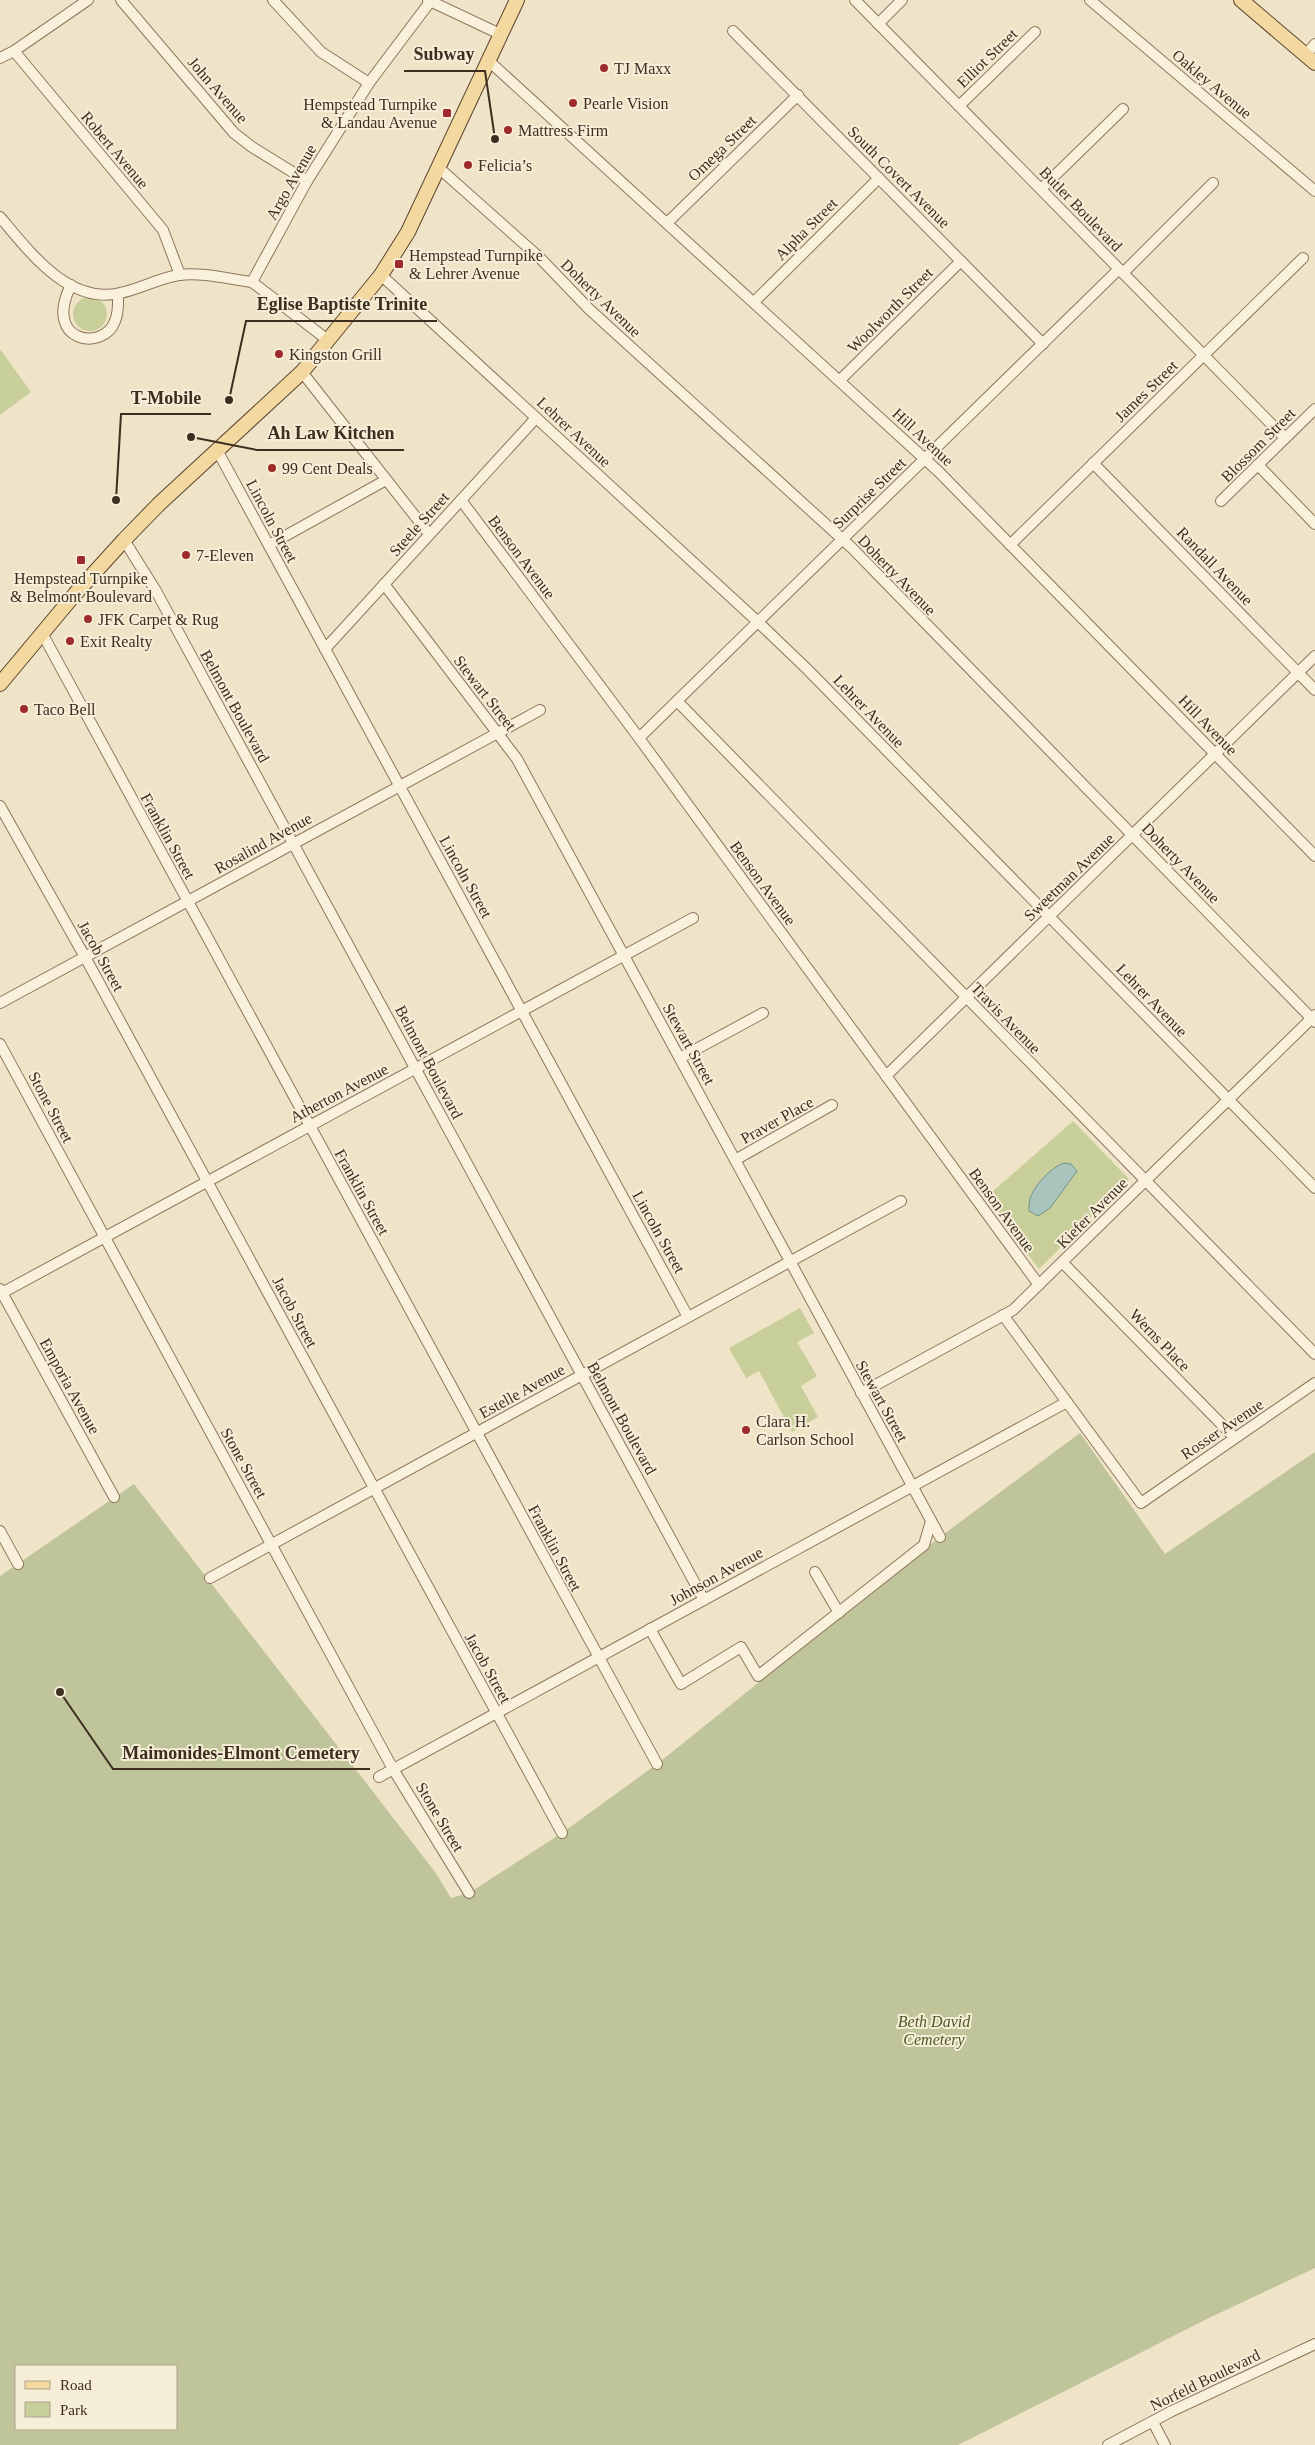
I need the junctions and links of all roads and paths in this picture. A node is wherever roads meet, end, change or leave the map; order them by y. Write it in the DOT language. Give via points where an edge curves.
graph roads {
  1 [pos="88,0"];
  2 [pos="121,0"];
  3 [pos="274,0"];
  4 [pos="517,0"];
  5 [pos="855,0"];
  6 [pos="902,0"];
  7 [pos="1241,0"];
  8 [pos="429,1"];
  9 [pos="1097,2"];
  10 [pos="878,24"];
  11 [pos="733,31"];
  12 [pos="1035,32"];
  13 [pos="502,35"];
  14 [pos="14,51"];
  15 [pos="1312,54"];
  16 [pos="0,58"];
  17 [pos="490,62"];
  18 [pos="369,83"];
  19 [pos="798,95"];
  20 [pos="959,106"];
  21 [pos="1124,110"];
  22 [pos="439,168"];
  23 [pos="879,178"];
  24 [pos="307,181"];
  25 [pos="1213,183"];
  26 [pos="1041,189"];
  27 [pos="1315,191"];
  28 [pos="0,217"];
  29 [pos="667,223"];
  30 [pos="1303,258"];
  31 [pos="961,261"];
  32 [pos="1121,271"];
  33 [pos="180,275"];
  34 [pos="381,275"];
  35 [pos="252,282"];
  36 [pos="71,285"];
  37 [pos="118,294"];
  38 [pos="754,302"];
  39 [pos="329,341"];
  40 [pos="1043,344"];
  41 [pos="1204,355"];
  42 [pos="302,372"];
  43 [pos="840,380"];
  44 [pos="1315,409"];
  45 [pos="536,418"];
  46 [pos="1285,438"];
  47 [pos="217,450"];
  48 [pos="925,459"];
  49 [pos="1093,463"];
  50 [pos="1258,465"];
  51 [pos="386,480"];
  52 [pos="461,500"];
  53 [pos="1221,501"];
  54 [pos="1315,524"];
  55 [pos="430,534"];
  56 [pos="124,540"];
  57 [pos="842,540"];
  58 [pos="269,545"];
  59 [pos="1010,545"];
  60 [pos="384,584"];
  61 [pos="758,622"];
  62 [pos="42,633"];
  63 [pos="325,649"];
  64 [pos="1315,656"];
  65 [pos="1298,673"];
  66 [pos="0,684"];
  67 [pos="1315,690"];
  68 [pos="677,701"];
  69 [pos="540,710"];
  70 [pos="497,734"];
  71 [pos="639,738"];
  72 [pos="1215,754"];
  73 [pos="399,786"];
  74 [pos="0,806"];
  75 [pos="1132,836"];
  76 [pos="293,844"];
  77 [pos="1315,856"];
  78 [pos="187,902"];
  79 [pos="1049,917"];
  80 [pos="693,918"];
  81 [pos="624,956"];
  82 [pos="85,957"];
  83 [pos="966,998"];
  84 [pos="0,1003"];
  85 [pos="522,1011"];
  86 [pos="763,1013"];
  87 [pos="1314,1018"];
  88 [pos="0,1044"];
  89 [pos="680,1058"];
  90 [pos="416,1069"];
  91 [pos="886,1076"];
  92 [pos="1228,1100"];
  93 [pos="832,1105"];
  94 [pos="309,1126"];
  95 [pos="735,1160"];
  96 [pos="1145,1181"];
  97 [pos="207,1182"];
  98 [pos="1315,1188"];
  99 [pos="901,1201"];
  100 [pos="104,1237"];
  101 [pos="790,1262"];
  102 [pos="1063,1262"];
  103 [pos="1039,1285"];
  104 [pos="1,1292"];
  105 [pos="1003,1315"];
  106 [pos="688,1317"];
  107 [pos="1315,1354"];
  108 [pos="582,1375"];
  109 [pos="1315,1383"];
  110 [pos="861,1394"];
  111 [pos="1067,1402"];
  112 [pos="476,1433"];
  113 [pos="1235,1438"];
  114 [pos="912,1487"];
  115 [pos="373,1488"];
  116 [pos="114,1497"];
  117 [pos="931,1521"];
  118 [pos="0,1531"];
  119 [pos="940,1537"];
  120 [pos="271,1544"];
  121 [pos="18,1564"];
  122 [pos="815,1572"];
  123 [pos="210,1578"];
  124 [pos="704,1600"];
  125 [pos="839,1613"];
  126 [pos="650,1629"];
  127 [pos="598,1658"];
  128 [pos="496,1713"];
  129 [pos="657,1764"];
  130 [pos="393,1769"];
  131 [pos="379,1777"];
  132 [pos="562,1833"];
  133 [pos="469,1893"];
  134 [pos="1315,2344"];
  135 [pos="1152,2422"];
  136 [pos="1108,2445"];
  137 [pos="1165,2445"];
  1 -- 14 [label="street"];
  2 -- 24 [label="street, John Avenue" via="234,133"];
  3 -- 18 [label="street" via="321,52"];
  4 -- 13 [label="main road"];
  5 -- 10 [label="street, Butler Boulevard"];
  6 -- 10 [label="street"];
  7 -- 15 [label="main road"];
  8 -- 13 [label="street"];
  8 -- 18 [label="street, Argo Avenue"];
  9 -- 27 [label="street, Oakley Avenue"];
  10 -- 20 [label="street, Butler Boulevard"];
  11 -- 19 [label="street, South Covert Avenue"];
  12 -- 20 [label="street, Elliot Street"];
  13 -- 17 [label="main road"];
  14 -- 16 [label="street"];
  14 -- 33 [label="street, Robert Avenue" via="163,230"];
  17 -- 22 [label="main road"];
  17 -- 29 [label="street, Hill Avenue"];
  18 -- 24 [label="street, Argo Avenue"];
  19 -- 23 [label="street, South Covert Avenue"];
  19 -- 29 [label="street, Omega Street"];
  20 -- 26 [label="street, Butler Boulevard"];
  21 -- 26 [label="street"];
  22 -- 34 [label="main road" via="408,232"];
  22 -- 57 [label="street, Doherty Avenue"];
  23 -- 31 [label="street, South Covert Avenue"];
  23 -- 38 [label="street, Alpha Street"];
  24 -- 35 [label="street, Argo Avenue"];
  25 -- 32 [label="street, Surprise Street"];
  26 -- 32 [label="street, Butler Boulevard"];
  28 -- 36 [label="street" via="34,257"];
  29 -- 38 [label="street, Hill Avenue"];
  30 -- 41 [label="street, James Street"];
  31 -- 40 [label="street, South Covert Avenue"];
  31 -- 43 [label="street, Woolworth Street"];
  32 -- 40 [label="street, Surprise Street"];
  32 -- 41 [label="street, Butler Boulevard"];
  33 -- 35 [label="street"];
  33 -- 37 [label="street"];
  34 -- 39 [label="main road"];
  34 -- 45 [label="street, Lehrer Avenue"];
  35 -- 39 [label="street"];
  36 -- 37 [label="street" via="94,293"];
  36 -- 37 [label="street" via="64,303 64,323 72,332 85,338 101,336 110,330 118,312"];
  38 -- 43 [label="street, Hill Avenue"];
  39 -- 42 [label="main road"];
  40 -- 48 [label="street, Surprise Street"];
  41 -- 46 [label="street, Butler Boulevard"];
  41 -- 49 [label="street, James Street"];
  42 -- 47 [label="main road"];
  42 -- 51 [label="street"];
  43 -- 48 [label="street, Hill Avenue"];
  44 -- 46 [label="street, Blossom Street"];
  45 -- 52 [label="street, Steele Street"];
  45 -- 61 [label="street, Lehrer Avenue"];
  46 -- 50 [label="street, Blossom Street"];
  47 -- 56 [label="main road"];
  47 -- 58 [label="street, Lincoln Street"];
  48 -- 57 [label="street, Surprise Street"];
  48 -- 59 [label="street, Hill Avenue"];
  49 -- 59 [label="street, James Street"];
  49 -- 65 [label="street, Randall Avenue"];
  50 -- 53 [label="street, Blossom Street"];
  50 -- 54 [label="street"];
  51 -- 55 [label="street"];
  51 -- 58 [label="street"];
  52 -- 55 [label="street, Steele Street"];
  52 -- 71 [label="street, Benson Avenue"];
  55 -- 60 [label="street, Steele Street"];
  56 -- 62 [label="main road"];
  56 -- 76 [label="street, Belmont Boulevard" via="156,591"];
  57 -- 61 [label="street, Surprise Street"];
  57 -- 75 [label="street, Doherty Avenue"];
  58 -- 63 [label="street, Lincoln Street"];
  59 -- 72 [label="street, Hill Avenue"];
  60 -- 63 [label="street, Steele Street"];
  60 -- 70 [label="street, Stewart Street"];
  61 -- 68 [label="street, Surprise Street"];
  61 -- 79 [label="street, Lehrer Avenue"];
  62 -- 66 [label="main road"];
  62 -- 78 [label="street, Franklin Street"];
  63 -- 73 [label="street, Lincoln Street"];
  64 -- 65 [label="street, Sweetman Avenue"];
  65 -- 67 [label="street, Randall Avenue"];
  65 -- 72 [label="street, Sweetman Avenue"];
  68 -- 71 [label="street, Surprise Street"];
  68 -- 83 [label="street, Travis Avenue"];
  69 -- 70 [label="street, Rosalind Avenue"];
  70 -- 73 [label="street, Rosalind Avenue"];
  70 -- 81 [label="street, Stewart Street" via="517,759"];
  71 -- 91 [label="street, Benson Avenue"];
  72 -- 75 [label="street, Sweetman Avenue"];
  72 -- 77 [label="street, Hill Avenue"];
  73 -- 76 [label="street, Rosalind Avenue"];
  73 -- 85 [label="street, Lincoln Street"];
  74 -- 82 [label="street, Jacob Street"];
  75 -- 79 [label="street, Sweetman Avenue"];
  75 -- 87 [label="street, Doherty Avenue"];
  76 -- 78 [label="street, Rosalind Avenue"];
  76 -- 90 [label="street, Belmont Boulevard"];
  78 -- 82 [label="street, Rosalind Avenue"];
  78 -- 94 [label="street, Franklin Street"];
  79 -- 83 [label="street, Sweetman Avenue"];
  79 -- 92 [label="street, Lehrer Avenue"];
  80 -- 81 [label="street, Atherton Avenue"];
  81 -- 85 [label="street, Atherton Avenue"];
  81 -- 89 [label="street, Stewart Street"];
  82 -- 84 [label="street, Rosalind Avenue"];
  82 -- 97 [label="street, Jacob Street"];
  83 -- 91 [label="street, Sweetman Avenue"];
  83 -- 96 [label="street, Travis Avenue"];
  85 -- 90 [label="street, Atherton Avenue"];
  85 -- 106 [label="street, Lincoln Street"];
  86 -- 89 [label="street"];
  87 -- 92 [label="street, Kiefer Avenue"];
  88 -- 100 [label="street, Stone Street"];
  89 -- 95 [label="street, Stewart Street"];
  90 -- 94 [label="street, Atherton Avenue"];
  90 -- 108 [label="street, Belmont Boulevard"];
  91 -- 103 [label="street, Benson Avenue"];
  92 -- 96 [label="street, Kiefer Avenue"];
  92 -- 98 [label="street, Lehrer Avenue"];
  93 -- 95 [label="street, Praver Place"];
  94 -- 97 [label="street, Atherton Avenue"];
  94 -- 112 [label="street, Franklin Street"];
  95 -- 101 [label="street, Stewart Street"];
  96 -- 102 [label="street, Kiefer Avenue"];
  96 -- 107 [label="street, Travis Avenue"];
  97 -- 100 [label="street, Atherton Avenue"];
  97 -- 115 [label="street, Jacob Street"];
  99 -- 101 [label="street, Estelle Avenue"];
  100 -- 104 [label="street, Atherton Avenue"];
  100 -- 120 [label="street, Stone Street"];
  101 -- 106 [label="street, Estelle Avenue"];
  101 -- 110 [label="street, Stewart Street"];
  102 -- 103 [label="street, Kiefer Avenue"];
  102 -- 113 [label="street, Werns Place"];
  103 -- 105 [label="street, Kiefer Avenue" via="1013,1310"];
  104 -- 116 [label="street, Emporia Avenue"];
  105 -- 110 [label="street, Kiefer Avenue"];
  105 -- 111 [label="street"];
  106 -- 108 [label="street, Estelle Avenue"];
  108 -- 112 [label="street, Estelle Avenue"];
  108 -- 124 [label="street, Belmont Boulevard"];
  109 -- 113 [label="street, Rosser Avenue"];
  110 -- 114 [label="street, Stewart Street"];
  111 -- 113 [label="street, Rosser Avenue" via="1141,1503"];
  111 -- 114 [label="street, Johnson Avenue"];
  112 -- 115 [label="street, Estelle Avenue"];
  112 -- 127 [label="street, Franklin Street"];
  114 -- 117 [label="street, Stewart Street"];
  114 -- 124 [label="street, Johnson Avenue"];
  115 -- 120 [label="street, Estelle Avenue"];
  115 -- 128 [label="street, Jacob Street"];
  117 -- 119 [label="street, Stewart Street"];
  117 -- 125 [label="street" via="924,1545"];
  118 -- 121 [label="street"];
  120 -- 123 [label="street, Estelle Avenue"];
  120 -- 130 [label="street, Stone Street"];
  122 -- 125 [label="street"];
  124 -- 126 [label="street, Johnson Avenue"];
  125 -- 126 [label="street" via="758,1676 741,1647 681,1684"];
  126 -- 127 [label="street, Johnson Avenue"];
  127 -- 128 [label="street, Johnson Avenue"];
  127 -- 129 [label="street, Franklin Street"];
  128 -- 130 [label="street, Johnson Avenue"];
  128 -- 132 [label="street, Jacob Street"];
  130 -- 131 [label="street, Johnson Avenue"];
  130 -- 133 [label="street, Stone Street"];
  134 -- 135 [label="street, Norfeld Boulevard"];
  135 -- 136 [label="street, Norfeld Boulevard"];
  135 -- 137 [label="street"];
}
